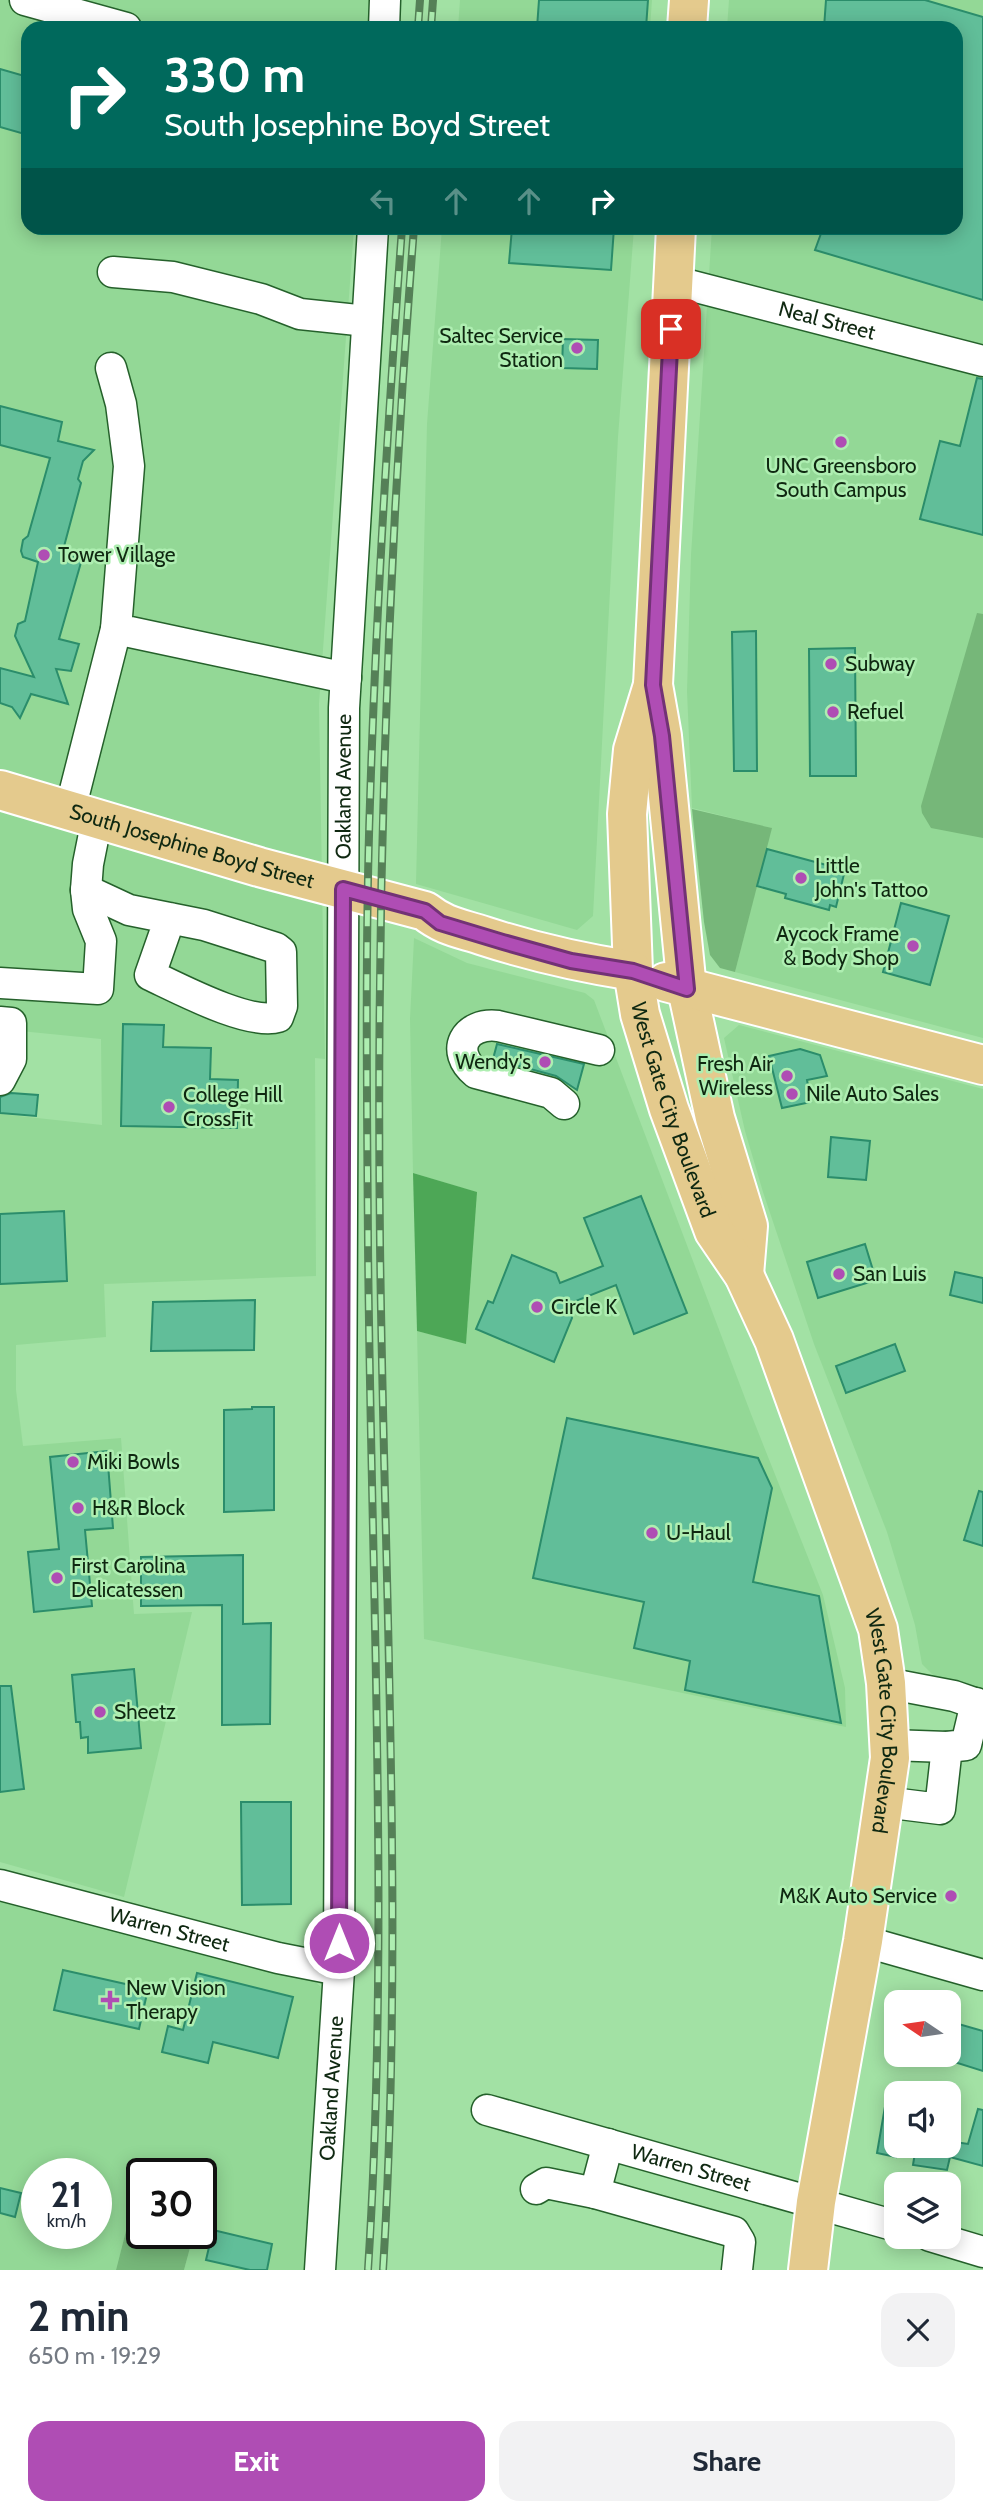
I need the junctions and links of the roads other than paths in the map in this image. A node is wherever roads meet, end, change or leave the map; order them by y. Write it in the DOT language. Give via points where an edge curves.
graph roads {
  1 [pos="24,0"];
  2 [pos="385,0"];
  3 [pos="689,0"];
  4 [pos="100,21"];
  5 [pos="384,21"];
  6 [pos="688,21"];
  7 [pos="373,235"];
  8 [pos="676,235"];
  9 [pos="113,272"];
  10 [pos="673,281"];
  11 [pos="367,321"];
  12 [pos="983,361"];
  13 [pos="111,368"];
  14 [pos="116,629"];
  15 [pos="346,678"];
  16 [pos="653,685"];
  17 [pos="0,790"];
  18 [pos="83,815"];
  19 [pos="343,889"];
  20 [pos="86,890"];
  21 [pos="170,918"];
  22 [pos="633,971"];
  23 [pos="0,983"];
  24 [pos="687,989"];
  25 [pos="0,1022"];
  26 [pos="599,1050"];
  27 [pos="983,1065"];
  28 [pos="0,1080"];
  29 [pos="564,1104"];
  30 [pos="744,1275"];
  31 [pos="886,1683"];
  32 [pos="979,1704"];
  33 [pos="890,1745"];
  34 [pos="965,1747"];
  35 [pos="884,1802"];
  36 [pos="0,1885"];
  37 [pos="863,1941"];
  38 [pos="339,1970"];
  39 [pos="983,1975"];
  40 [pos="487,2110"];
  41 [pos="608,2144"];
  42 [pos="536,2189"];
  43 [pos="595,2193"];
  44 [pos="816,2203"];
  45 [pos="884,2223"];
  46 [pos="961,2245"];
  47 [pos="983,2252"];
  48 [pos="739,2256"];
  49 [pos="320,2270"];
  50 [pos="808,2270"];
  1 -- 4 [label="street"];
  2 -- 5 [label="street"];
  3 -- 6 [label="main road"];
  7 -- 11 [label="street, Oakland Avenue"];
  8 -- 10 [label="main road, West Gate City Boulevard"];
  9 -- 11 [label="street" via="173,277 300,314"];
  10 -- 12 [label="street, Neal Street"];
  10 -- 16 [label="main road, West Gate City Boulevard"];
  11 -- 15 [label="street, Oakland Avenue"];
  13 -- 14 [label="street" via="129,466"];
  14 -- 15 [label="street"];
  14 -- 18 [label="street"];
  15 -- 19 [label="street, Oakland Avenue"];
  16 -- 22 [label="main road, West Gate City Boulevard" via="633,750 627,814"];
  16 -- 24 [label="main road, West Gate City Boulevard"];
  17 -- 18 [label="main road, South Josephine Boyd Street"];
  18 -- 19 [label="main road, South Josephine Boyd Street"];
  18 -- 20 [label="street"];
  19 -- 22 [label="main road, South Josephine Boyd Street" via="425,911 446,907 576,944"];
  19 -- 38 [label="street, Oakland Avenue"];
  20 -- 21 [label="street" via="129,910"];
  20 -- 23 [label="street" via="100,941 98,989"];
  21 -- 21 [label="street" via="281,952 278,1017 270,1020 239,1014 150,975"];
  22 -- 24 [label="main road, South Josephine Boyd Street"];
  22 -- 30 [label="main road, West Gate City Boulevard" via="640,1014 693,1177 714,1231"];
  24 -- 27 [label="main road, South Josephine Boyd Street"];
  24 -- 30 [label="main road, West Gate City Boulevard" via="715,1118 748,1226"];
  25 -- 28 [label="street" via="11,1023 11,1059"];
  26 -- 29 [label="street" via="498,1026 485,1025 468,1033 461,1049 468,1067 476,1073 551,1093"];
  30 -- 31 [label="main road, West Gate City Boulevard" via="774,1340 878,1629"];
  31 -- 32 [label="street"];
  31 -- 33 [label="main road, West Gate City Boulevard"];
  32 -- 34 [label="street"];
  33 -- 34 [label="street"];
  33 -- 35 [label="main road, West Gate City Boulevard"];
  34 -- 35 [label="street" via="940,1809"];
  35 -- 37 [label="main road, West Gate City Boulevard"];
  36 -- 38 [label="street, Warren Street"];
  37 -- 39 [label="street"];
  37 -- 44 [label="main road, West Gate City Boulevard"];
  38 -- 49 [label="street, Oakland Avenue"];
  40 -- 41 [label="street, Warren Street"];
  41 -- 43 [label="street"];
  41 -- 44 [label="street, Warren Street"];
  42 -- 43 [label="street" via="546,2183"];
  43 -- 48 [label="street" via="734,2232"];
  44 -- 45 [label="street, Warren Street"];
  44 -- 50 [label="main road, West Gate City Boulevard"];
  46 -- 47 [label="street"];
}
